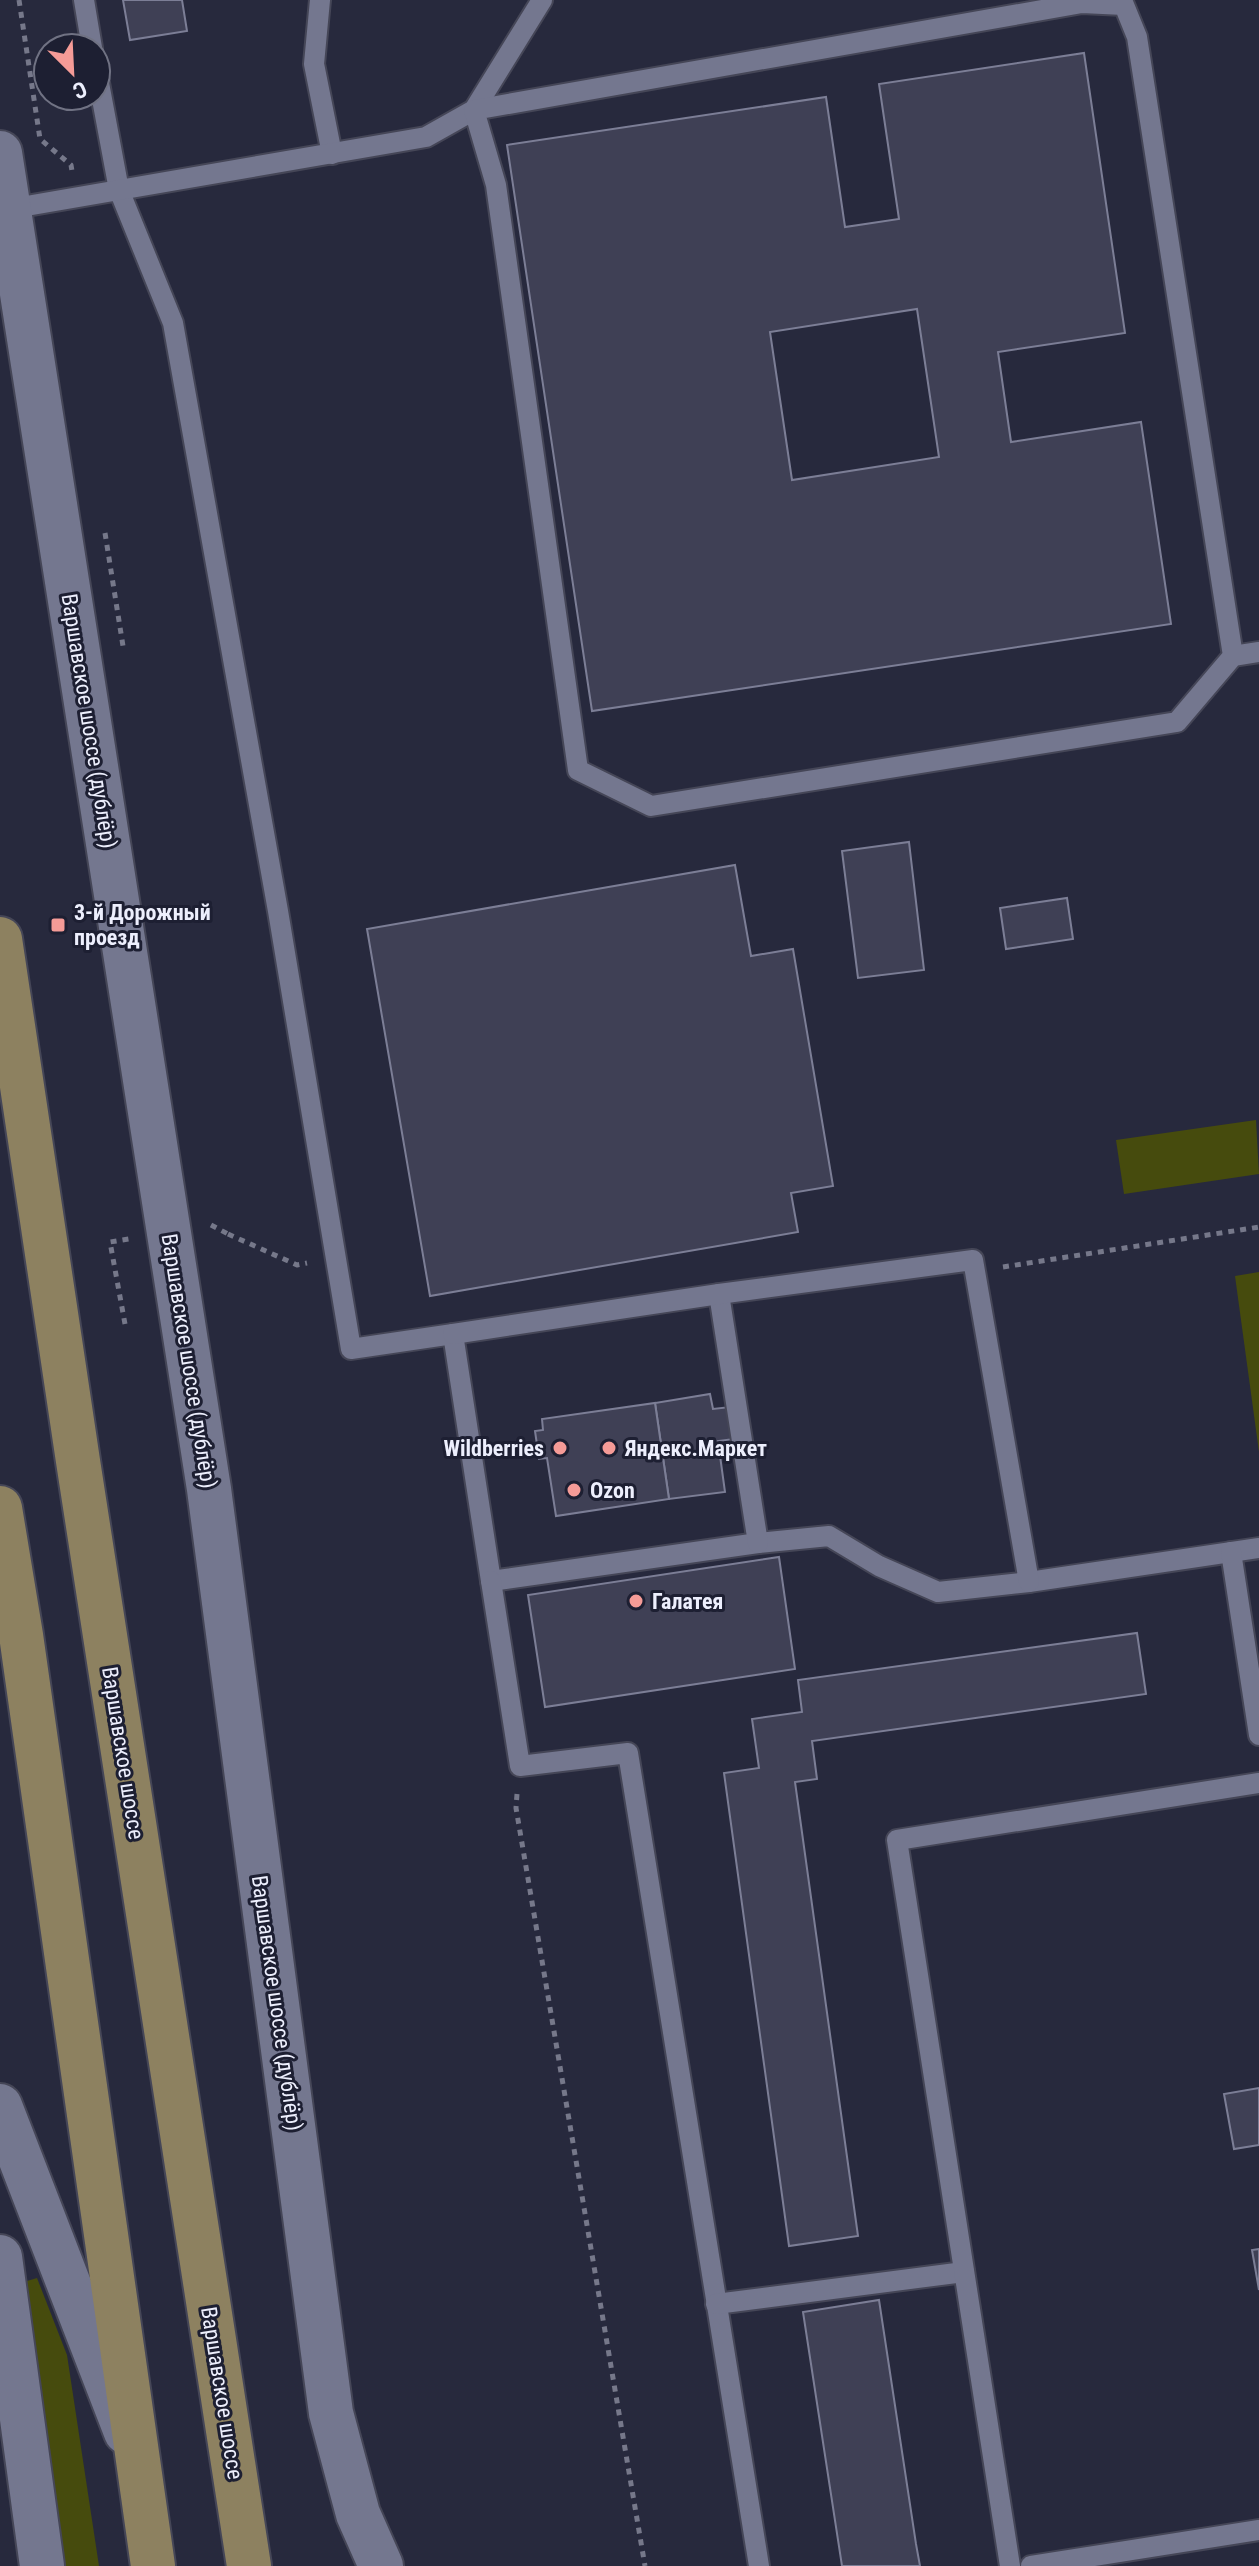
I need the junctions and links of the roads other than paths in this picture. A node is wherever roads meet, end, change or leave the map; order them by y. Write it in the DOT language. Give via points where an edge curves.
graph roads {
  1 [pos="84,0"];
  2 [pos="320,0"];
  3 [pos="542,0"];
  4 [pos="89,32"];
  5 [pos="474,110"];
  6 [pos="104,112"];
  7 [pos="0,153"];
  8 [pos="332,154"];
  9 [pos="119,190"];
  10 [pos="9,209"];
  11 [pos="1259,652"];
  12 [pos="1233,656"];
  13 [pos="0,939"];
  14 [pos="719,1294"];
  15 [pos="453,1334"];
  16 [pos="0,1508"];
  17 [pos="758,1543"];
  18 [pos="1259,1548"];
  19 [pos="1231,1552"];
  20 [pos="491,1581"];
  21 [pos="1029,1582"];
  22 [pos="1259,1735"];
  23 [pos="1259,1783"];
  24 [pos="0,2106"];
  25 [pos="0,2257"];
  26 [pos="964,2272"];
  27 [pos="716,2304"];
  28 [pos="138,2463"];
  29 [pos="1259,2530"];
  30 [pos="42,2566"];
  31 [pos="153,2566"];
  32 [pos="249,2566"];
  33 [pos="381,2566"];
  34 [pos="759,2566"];
  35 [pos="1010,2566"];
  36 [pos="1031,2566"];
  1 -- 4 [label="lane"];
  2 -- 8 [label="lane" via="314,64"];
  3 -- 5 [label="lane"];
  5 -- 8 [label="lane" via="426,137"];
  5 -- 12 [label="lane" via="1082,3 1124,5 1137,37"];
  5 -- 12 [label="lane" via="496,185 578,770 651,806 1177,722"];
  6 -- 9 [label="lane"];
  7 -- 10 [label="main road, Варшавское шоссе (дублёр)"];
  8 -- 9 [label="lane"];
  9 -- 10 [label="lane"];
  9 -- 15 [label="lane" via="173,323 351,1349"];
  10 -- 33 [label="main road, Варшавское шоссе (дублёр)" via="209,1489 331,2413 358,2514"];
  11 -- 12 [label="lane"];
  13 -- 32 [label="main road, Варшавское шоссе"];
  14 -- 15 [label="lane"];
  14 -- 17 [label="lane"];
  14 -- 21 [label="lane" via="973,1260"];
  15 -- 20 [label="lane"];
  16 -- 28 [label="main road"];
  17 -- 20 [label="lane"];
  17 -- 21 [label="lane" via="829,1536 938,1592"];
  18 -- 19 [label="lane"];
  19 -- 21 [label="lane"];
  19 -- 22 [label="lane"];
  20 -- 27 [label="lane" via="520,1766 628,1753"];
  23 -- 26 [label="lane" via="897,1840"];
  24 -- 28 [label="main road"];
  25 -- 30 [label="main road" via="20,2462"];
  26 -- 27 [label="lane"];
  26 -- 35 [label="lane"];
  27 -- 34 [label="lane"];
  28 -- 31 [label="main road"];
  29 -- 36 [label="lane"];
}
